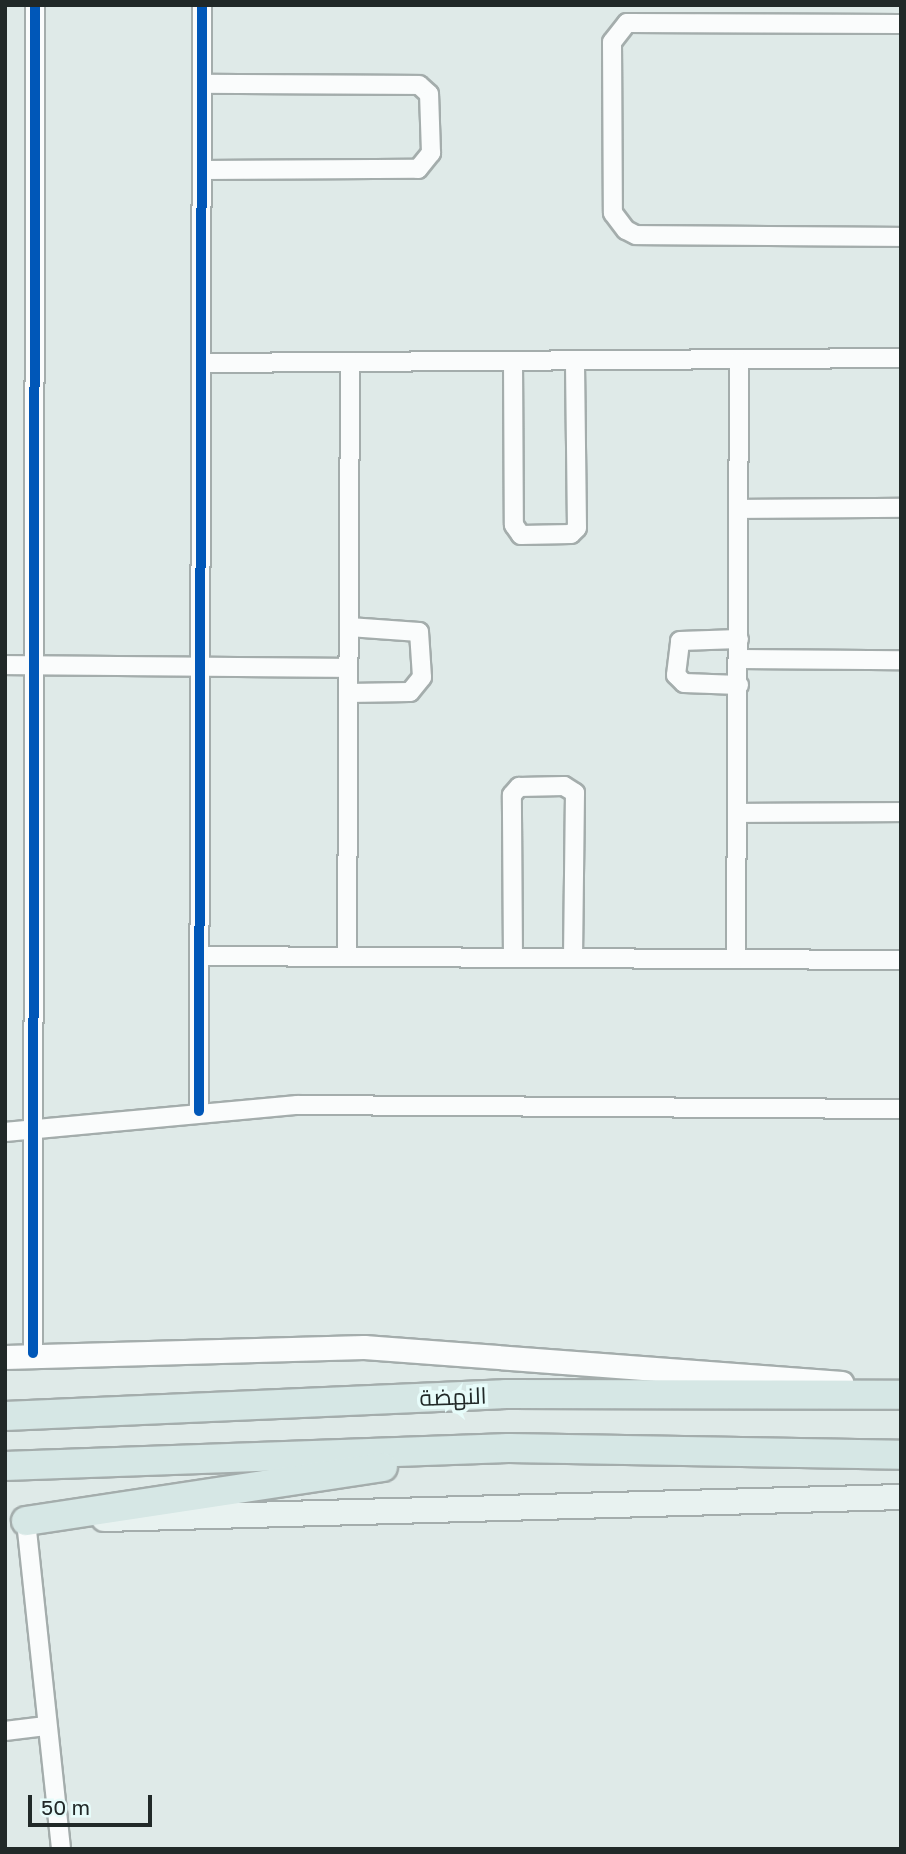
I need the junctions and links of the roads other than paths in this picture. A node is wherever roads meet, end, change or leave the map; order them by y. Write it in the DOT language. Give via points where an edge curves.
graph roads {
  1 [pos="35,5"];
  2 [pos="202,5"];
  3 [pos="901,24"];
  4 [pos="202,84"];
  5 [pos="202,170"];
  6 [pos="901,237"];
  7 [pos="901,358"];
  8 [pos="575,360"];
  9 [pos="513,361"];
  10 [pos="739,361"];
  11 [pos="350,362"];
  12 [pos="202,363"];
  13 [pos="901,508"];
  14 [pos="738,509"];
  15 [pos="349,626"];
  16 [pos="739,639"];
  17 [pos="739,659"];
  18 [pos="901,660"];
  19 [pos="5,665"];
  20 [pos="34,665"];
  21 [pos="201,667"];
  22 [pos="348,668"];
  23 [pos="739,685"];
  24 [pos="348,693"];
  25 [pos="901,812"];
  26 [pos="737,813"];
  27 [pos="200,956"];
  28 [pos="347,957"];
  29 [pos="513,958"];
  30 [pos="573,958"];
  31 [pos="736,960"];
  32 [pos="901,960"];
  33 [pos="901,1109"];
  34 [pos="199,1111"];
  35 [pos="34,1129"];
  36 [pos="5,1132"];
  37 [pos="33,1353"];
  38 [pos="5,1357"];
  39 [pos="901,1387"];
  40 [pos="901,1395"];
  41 [pos="5,1416"];
  42 [pos="509,1448"];
  43 [pos="901,1455"];
  44 [pos="5,1466"];
  45 [pos="901,1497"];
  46 [pos="15,1522"];
  47 [pos="46,1727"];
  48 [pos="5,1731"];
  49 [pos="61,1849"];
  1 -- 20 [label="street"];
  2 -- 4 [label="street"];
  3 -- 6 [label="street" via="627,23 612,42 612,55 613,213 626,230 636,235"];
  4 -- 5 [label="street"];
  4 -- 5 [label="street" via="419,85 429,94 431,153 418,169"];
  5 -- 12 [label="street"];
  7 -- 10 [label="street"];
  8 -- 9 [label="street"];
  8 -- 9 [label="street" via="577,528 570,534 522,535 514,526"];
  8 -- 10 [label="street"];
  9 -- 11 [label="street"];
  10 -- 14 [label="street"];
  11 -- 12 [label="street"];
  11 -- 15 [label="street"];
  12 -- 21 [label="street"];
  13 -- 14 [label="street"];
  14 -- 16 [label="street"];
  15 -- 22 [label="street"];
  15 -- 24 [label="street" via="419,632 422,677 410,692"];
  16 -- 17 [label="street"];
  16 -- 23 [label="street" via="680,641 676,675 684,683"];
  17 -- 18 [label="street"];
  17 -- 23 [label="street"];
  19 -- 20 [label="street"];
  20 -- 21 [label="street"];
  20 -- 35 [label="street"];
  21 -- 22 [label="street"];
  21 -- 27 [label="street"];
  22 -- 24 [label="street"];
  23 -- 26 [label="street"];
  24 -- 28 [label="street"];
  25 -- 26 [label="street"];
  26 -- 31 [label="street"];
  27 -- 28 [label="street"];
  27 -- 34 [label="street"];
  28 -- 29 [label="street"];
  29 -- 30 [label="street"];
  29 -- 30 [label="street" via="512,795 519,787 553,786 575,793"];
  30 -- 31 [label="street"];
  31 -- 32 [label="street"];
  33 -- 34 [label="street" via="297,1105"];
  34 -- 35 [label="street"];
  35 -- 36 [label="street"];
  35 -- 37 [label="street"];
  37 -- 38 [label="street"];
  37 -- 39 [label="street" via="364,1347"];
  40 -- 41 [label="main road, النهضة" via="506,1394"];
  42 -- 43 [label="main road"];
  42 -- 44 [label="main road"];
  42 -- 46 [label="main road"];
  45 -- 46 [label="main road"];
  46 -- 47 [label="street"];
  47 -- 48 [label="street"];
  47 -- 49 [label="street"];
}
